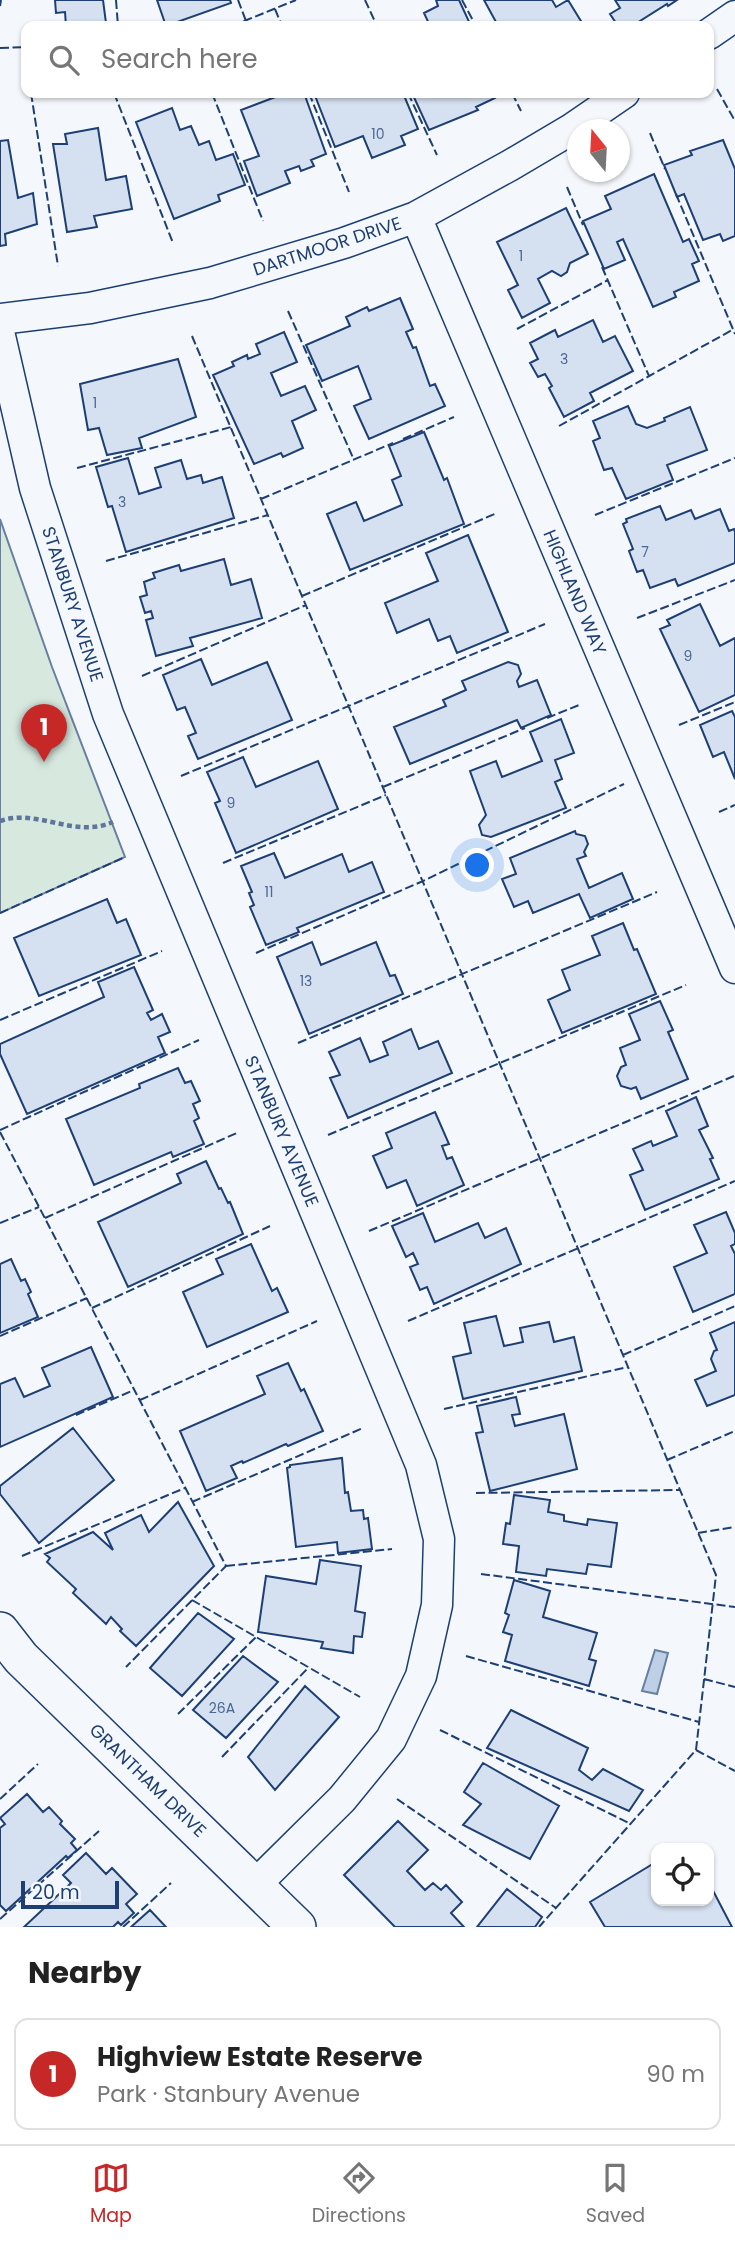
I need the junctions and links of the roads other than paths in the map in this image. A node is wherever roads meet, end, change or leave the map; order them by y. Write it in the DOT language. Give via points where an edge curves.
graph roads {
  1 [pos="735,16"];
  2 [pos="714,31"];
  3 [pos="616,98"];
  4 [pos="416,217"];
  5 [pos="0,319"];
  6 [pos="0,336"];
  7 [pos="735,968"];
  8 [pos="0,1631"];
  9 [pos="256,1884"];
  10 [pos="297,1927"];
  1 -- 2 [label="street"];
  3 -- 4 [label="street, DARTMOOR DRIVE" via="530,154"];
  4 -- 5 [label="street, DARTMOOR DRIVE" via="211,283 90,308"];
  4 -- 7 [label="street, HIGHLAND WAY"];
  6 -- 9 [label="street, STANBURY AVENUE" via="35,488 108,714 421,1465 439,1539 437,1605 421,1676 391,1739 342,1799"];
  8 -- 9 [label="street, GRANTHAM DRIVE" via="21,1658"];
  9 -- 10 [label="street, GRANTHAM DRIVE"];
}
